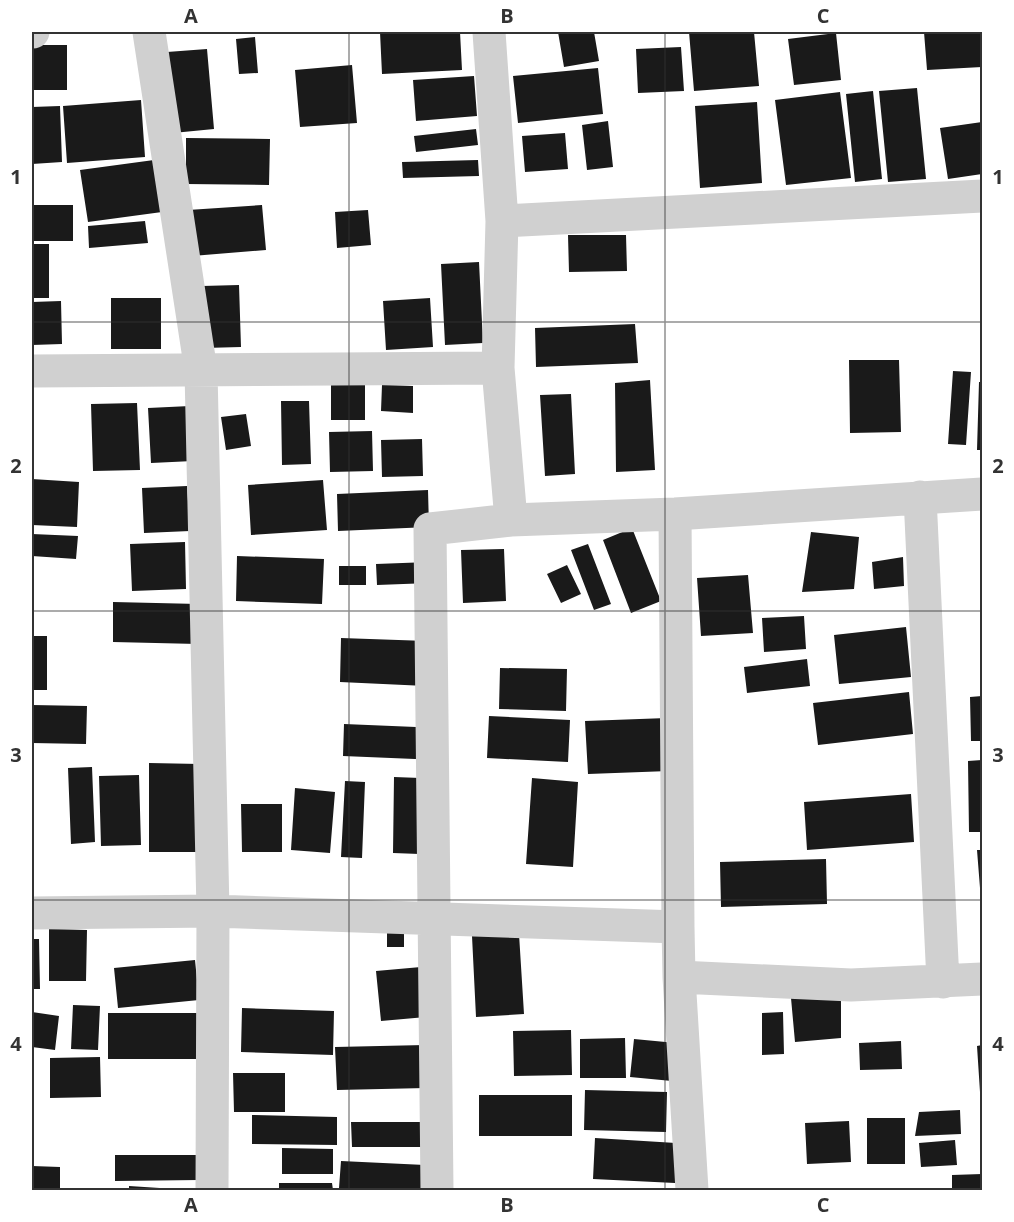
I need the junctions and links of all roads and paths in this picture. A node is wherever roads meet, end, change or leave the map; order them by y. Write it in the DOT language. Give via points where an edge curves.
graph roads {
  1 [pos="149,32"];
  2 [pos="489,32"];
  3 [pos="982,196"];
  4 [pos="502,221"];
  5 [pos="498,368"];
  6 [pos="32,371"];
  7 [pos="201,371"];
  8 [pos="982,494"];
  9 [pos="920,497"];
  10 [pos="675,514"];
  11 [pos="511,520"];
  12 [pos="213,911"];
  13 [pos="32,913"];
  14 [pos="434,918"];
  15 [pos="678,927"];
  16 [pos="680,977"];
  17 [pos="982,979"];
  18 [pos="943,982"];
  19 [pos="212,1191"];
  20 [pos="437,1191"];
  21 [pos="692,1191"];
  1 -- 7 [label="street"];
  2 -- 4 [label="street"];
  3 -- 4 [label="street"];
  4 -- 5 [label="street"];
  5 -- 7 [label="street"];
  5 -- 11 [label="street"];
  6 -- 7 [label="street"];
  7 -- 12 [label="street"];
  8 -- 9 [label="street"];
  9 -- 10 [label="street"];
  9 -- 18 [label="street"];
  10 -- 11 [label="street"];
  10 -- 15 [label="street"];
  11 -- 14 [label="street" via="430,529"];
  12 -- 13 [label="street"];
  12 -- 14 [label="street"];
  12 -- 19 [label="street"];
  14 -- 15 [label="street"];
  14 -- 20 [label="street"];
  15 -- 16 [label="street"];
  16 -- 18 [label="street" via="851,985"];
  16 -- 21 [label="street"];
  17 -- 18 [label="street"];
}
